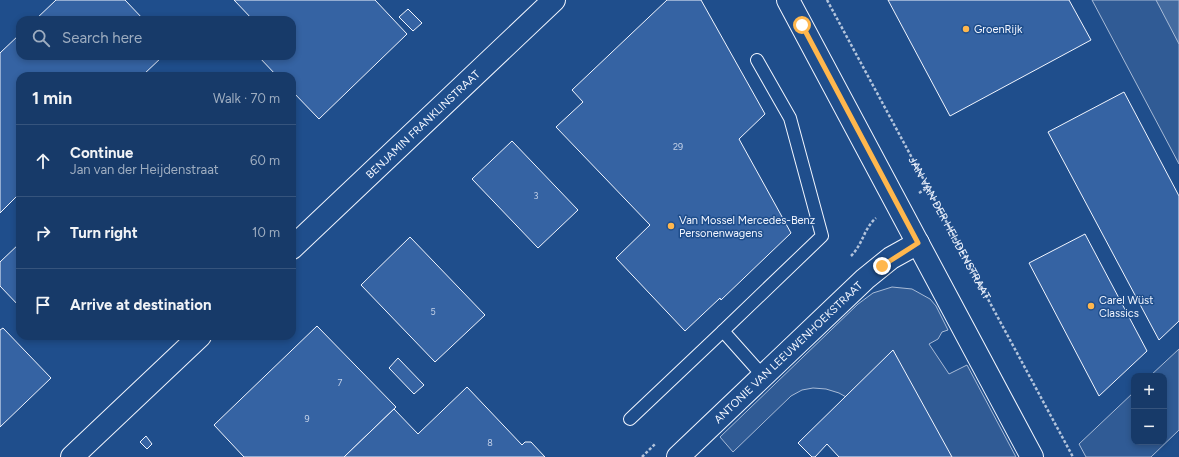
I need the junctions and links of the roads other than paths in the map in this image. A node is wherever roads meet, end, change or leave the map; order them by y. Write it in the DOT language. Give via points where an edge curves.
graph roads {
  1 [pos="554,0"];
  2 [pos="788,0"];
  3 [pos="757,60"];
  4 [pos="918,243"];
  5 [pos="296,244"];
  6 [pos="723,331"];
  7 [pos="196,340"];
  8 [pos="763,376"];
  9 [pos="630,419"];
  10 [pos="682,456"];
  11 [pos="72,457"];
  12 [pos="1032,457"];
  1 -- 5 [label="street, BENJAMIN FRANKLINSTRAAT"];
  2 -- 4 [label="street"];
  3 -- 6 [label="lane" via="790,118 822,236"];
  4 -- 8 [label="street, ANTONIE VAN LEEUWENHOEKSTRAAT" via="891,258 873,272"];
  4 -- 12 [label="street"];
  6 -- 8 [label="lane"];
  6 -- 9 [label="lane"];
  7 -- 11 [label="street"];
  8 -- 10 [label="street, ANTONIE VAN LEEUWENHOEKSTRAAT"];
}
